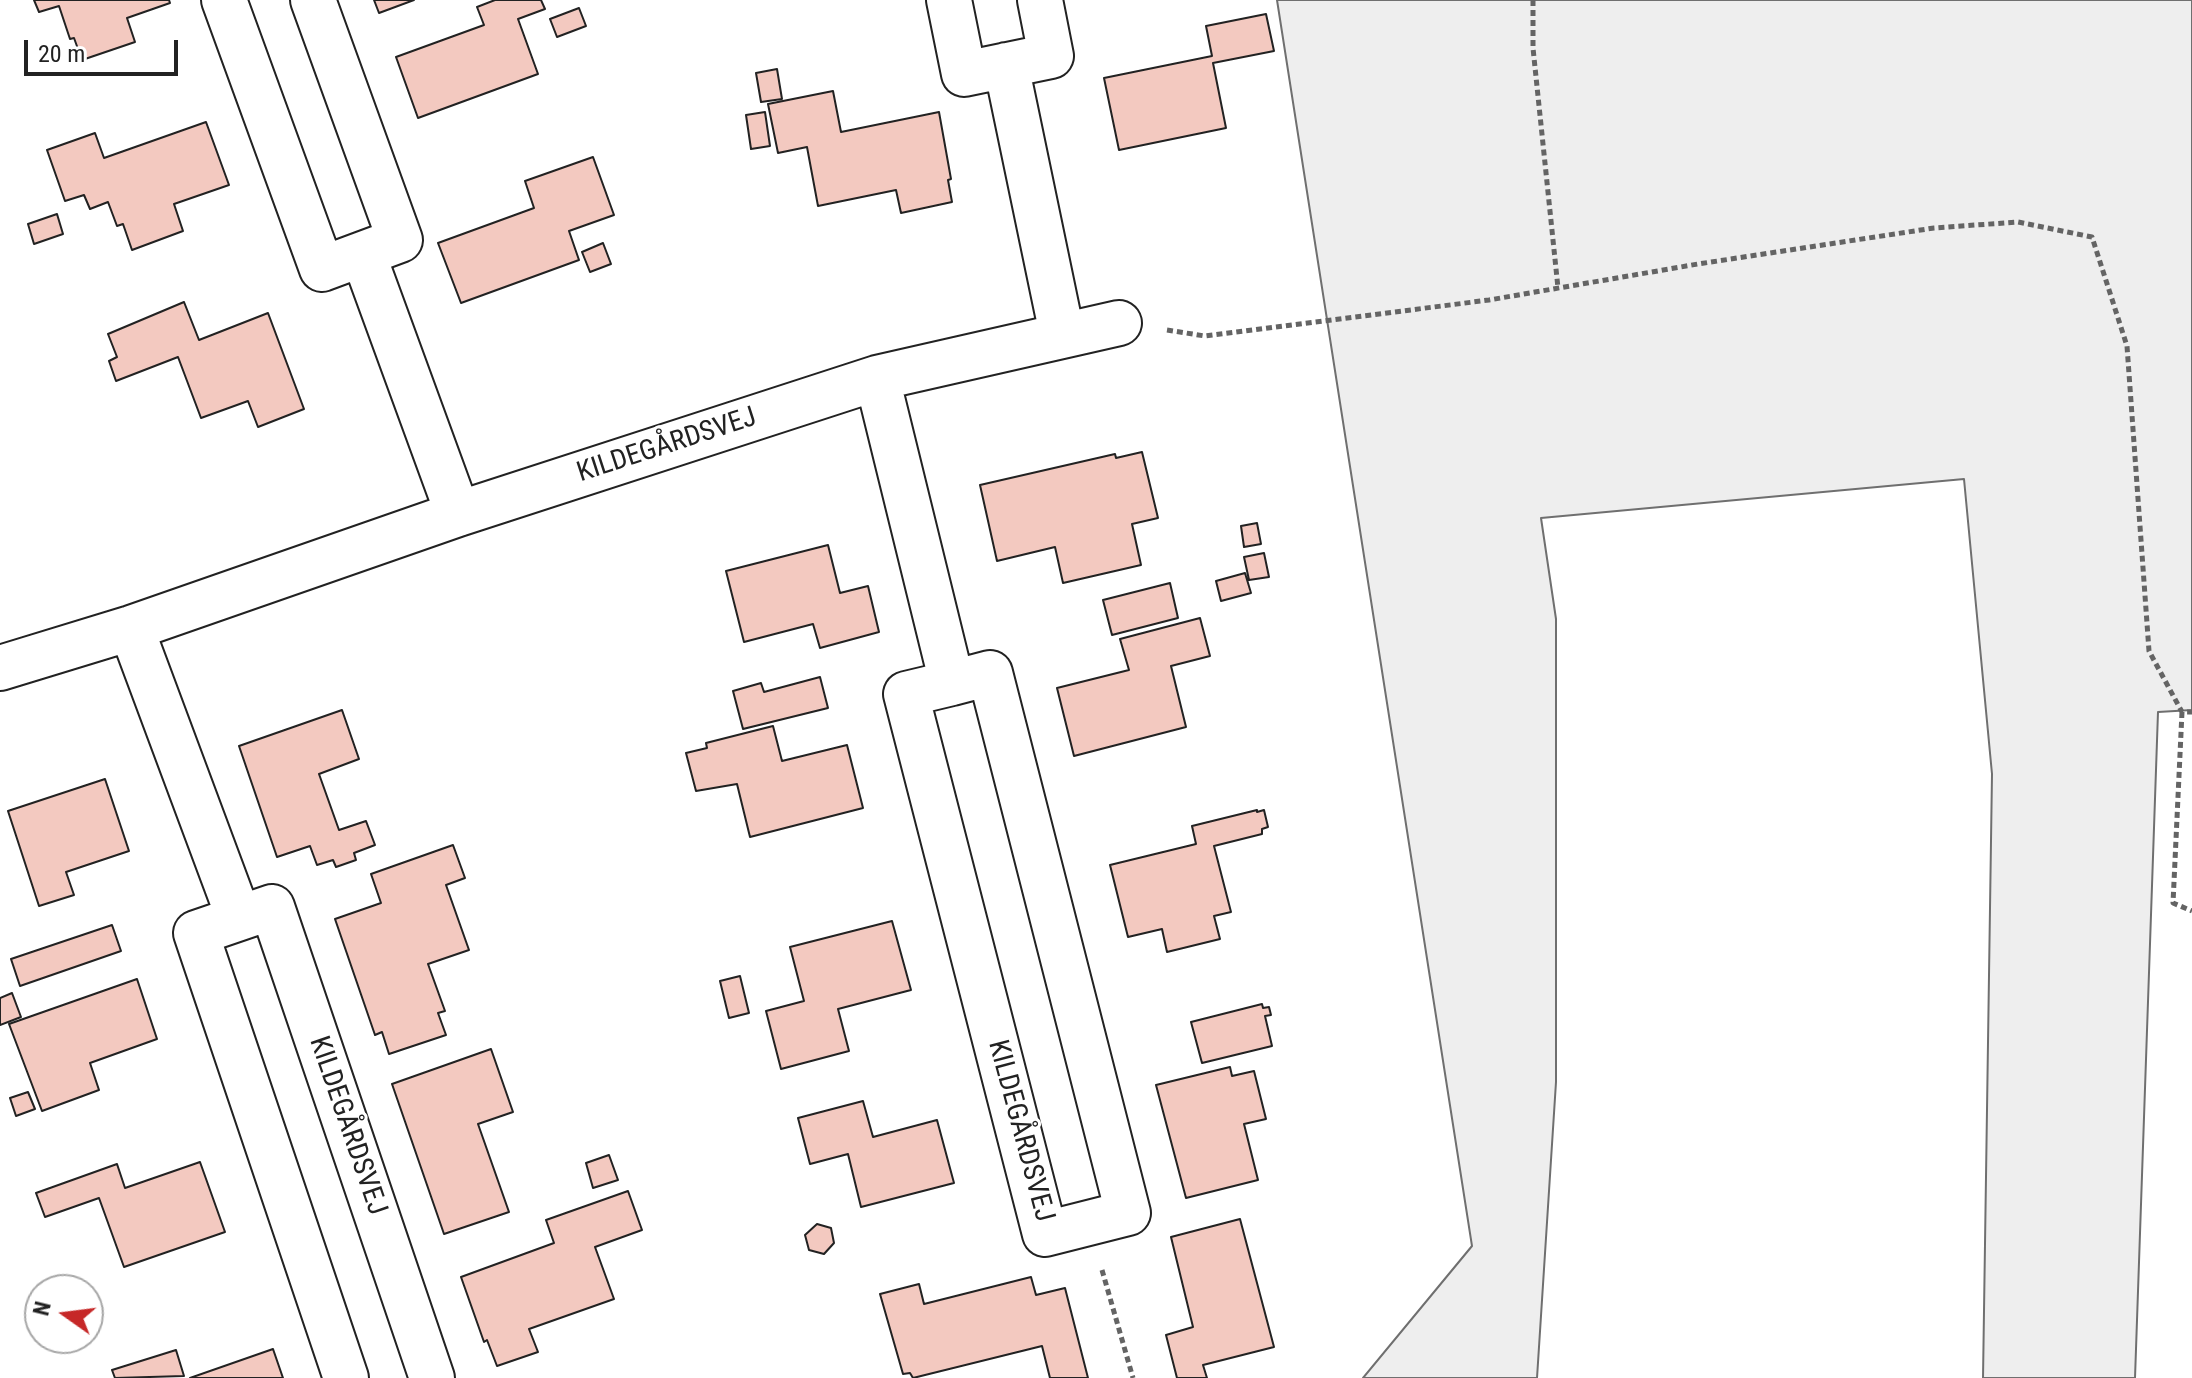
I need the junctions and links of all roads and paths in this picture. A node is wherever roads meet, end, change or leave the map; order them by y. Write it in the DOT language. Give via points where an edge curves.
graph roads {
  1 [pos="224,0"];
  2 [pos="313,0"];
  3 [pos="949,0"];
  4 [pos="1040,0"];
  5 [pos="1533,0"];
  6 [pos="1006,65"];
  7 [pos="363,254"];
  8 [pos="1558,288"];
  9 [pos="1119,323"];
  10 [pos="1062,334"];
  11 [pos="877,378"];
  12 [pos="458,514"];
  13 [pos="131,628"];
  14 [pos="0,668"];
  15 [pos="952,683"];
  16 [pos="2182,712"];
  17 [pos="2192,712"];
  18 [pos="2192,911"];
  19 [pos="239,918"];
  20 [pos="1088,1223"];
  21 [pos="346,1378"];
  22 [pos="432,1378"];
  23 [pos="1133,1378"];
  1 -- 7 [label="street" via="322,269"];
  2 -- 7 [label="street" via="400,240"];
  3 -- 6 [label="street" via="964,74"];
  4 -- 6 [label="street" via="1051,56"];
  5 -- 8 [label="path" via="1533,48"];
  6 -- 10 [label="street"];
  7 -- 12 [label="street"];
  8 -- 9 [label="path" via="1205,336"];
  8 -- 16 [label="path" via="1934,228 2018,222 2092,237 2127,346 2149,651"];
  9 -- 10 [label="street, KILDEGÅRDSVEJ"];
  10 -- 11 [label="street, KILDEGÅRDSVEJ"];
  11 -- 12 [label="street, KILDEGÅRDSVEJ"];
  11 -- 15 [label="street"];
  12 -- 13 [label="street, KILDEGÅRDSVEJ"];
  13 -- 14 [label="street, KILDEGÅRDSVEJ"];
  13 -- 19 [label="street"];
  15 -- 20 [label="street, KILDEGÅRDSVEJ" via="990,673 1128,1213"];
  15 -- 20 [label="street, KILDEGÅRDSVEJ" via="906,694 1045,1234"];
  16 -- 17 [label="path"];
  16 -- 18 [label="path" via="2173,903"];
  19 -- 21 [label="street, KILDEGÅRDSVEJ" via="196,933"];
  19 -- 22 [label="street, KILDEGÅRDSVEJ" via="272,907"];
  20 -- 23 [label="path"];
}
